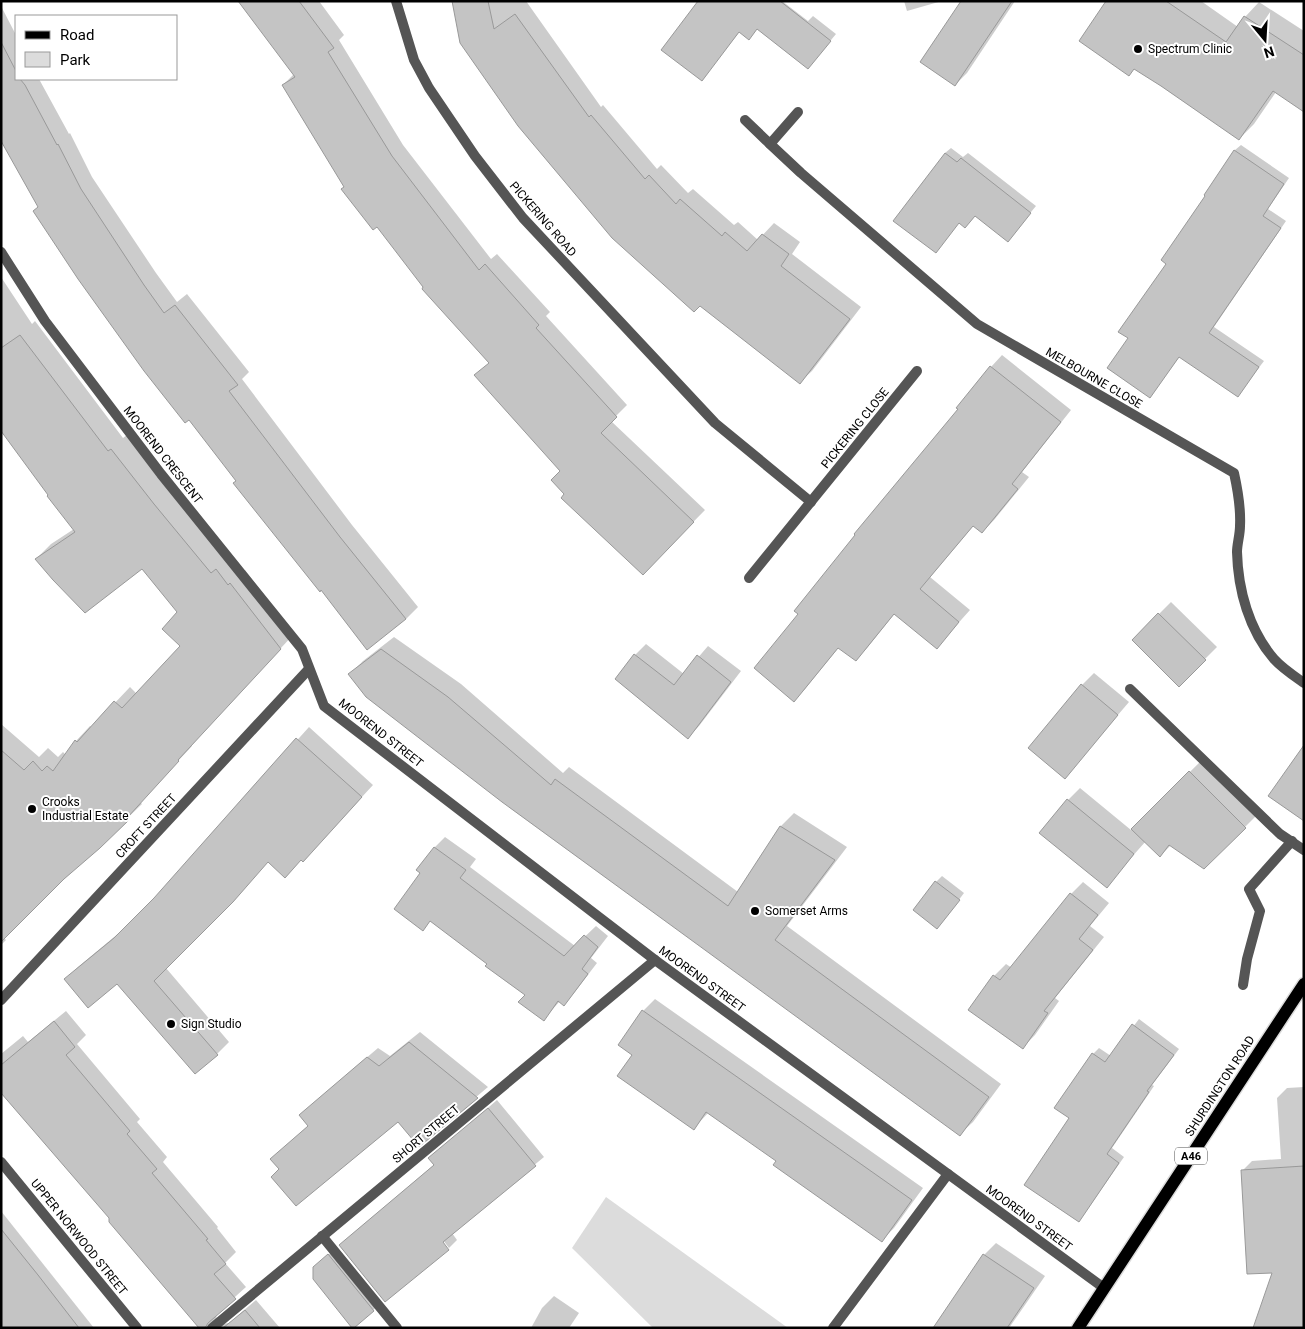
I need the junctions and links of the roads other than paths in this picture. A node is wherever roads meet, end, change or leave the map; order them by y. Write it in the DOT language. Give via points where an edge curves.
graph roads {
  1 [pos="396,1"];
  2 [pos="798,112"];
  3 [pos="745,120"];
  4 [pos="770,144"];
  5 [pos="1,252"];
  6 [pos="918,371"];
  7 [pos="811,502"];
  8 [pos="749,578"];
  9 [pos="309,669"];
  10 [pos="1304,683"];
  11 [pos="1130,689"];
  12 [pos="1292,842"];
  13 [pos="1304,850"];
  14 [pos="655,960"];
  15 [pos="1304,984"];
  16 [pos="1243,985"];
  17 [pos="1,1000"];
  18 [pos="1,1162"];
  19 [pos="948,1174"];
  20 [pos="322,1236"];
  21 [pos="1104,1288"];
  22 [pos="137,1328"];
  23 [pos="212,1328"];
  24 [pos="397,1328"];
  25 [pos="833,1328"];
  26 [pos="1078,1328"];
  1 -- 7 [label="street, PICKERING ROAD" via="414,60 446,114 530,225 714,423"];
  2 -- 4 [label="street"];
  3 -- 4 [label="street, MELBOURNE CLOSE"];
  4 -- 10 [label="street, MELBOURNE CLOSE" via="977,324 1234,473 1240,504 1239,581 1246,610 1258,637 1274,660"];
  5 -- 9 [label="street, MOOREND CRESCENT" via="51,329 302,648"];
  6 -- 7 [label="street, PICKERING CLOSE"];
  7 -- 8 [label="street, PICKERING CLOSE"];
  9 -- 14 [label="street, MOOREND STREET" via="324,706"];
  9 -- 17 [label="street, CROFT STREET"];
  11 -- 12 [label="street"];
  12 -- 13 [label="street"];
  12 -- 16 [label="street" via="1249,889 1260,911"];
  14 -- 19 [label="street, MOOREND STREET"];
  14 -- 20 [label="street, SHORT STREET"];
  15 -- 21 [label="main road, SHURDINGTON ROAD / A46"];
  18 -- 22 [label="street, UPPER NORWOOD STREET"];
  19 -- 21 [label="street, MOOREND STREET"];
  19 -- 25 [label="street"];
  20 -- 23 [label="street, SHORT STREET"];
  20 -- 24 [label="street"];
  21 -- 26 [label="main road, SHURDINGTON ROAD / A46"];
}
